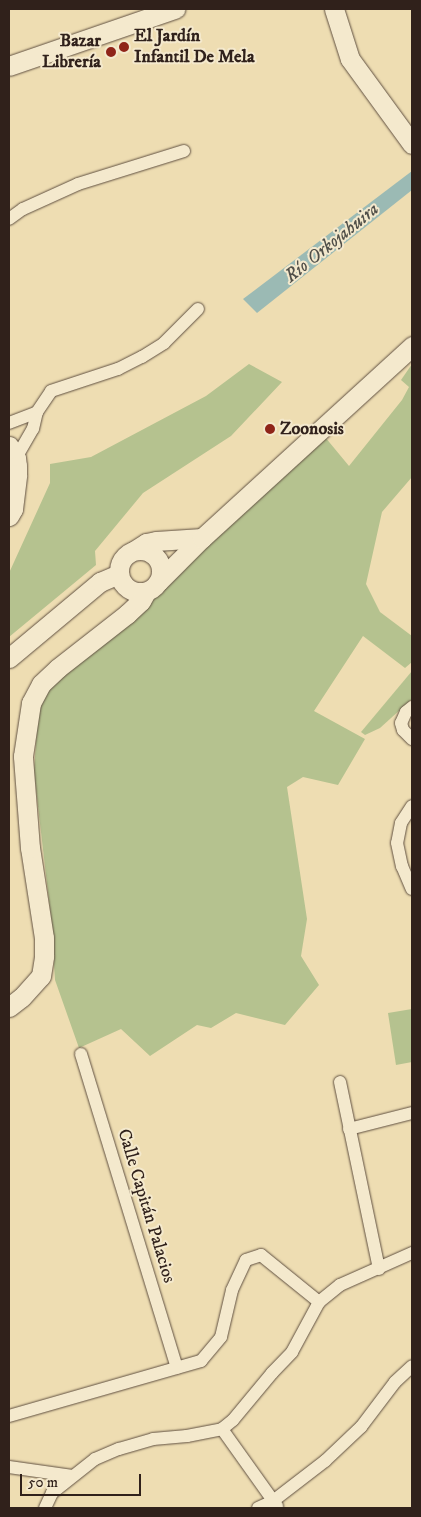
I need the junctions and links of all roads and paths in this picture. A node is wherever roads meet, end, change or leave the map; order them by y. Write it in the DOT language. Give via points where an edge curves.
graph roads {
  1 [pos="175,9"];
  2 [pos="334,9"];
  3 [pos="9,66"];
  4 [pos="412,144"];
  5 [pos="184,151"];
  6 [pos="9,219"];
  7 [pos="198,309"];
  8 [pos="412,346"];
  9 [pos="37,412"];
  10 [pos="9,423"];
  11 [pos="13,466"];
  12 [pos="9,516"];
  13 [pos="202,538"];
  14 [pos="135,550"];
  15 [pos="120,574"];
  16 [pos="152,587"];
  17 [pos="9,658"];
  18 [pos="412,706"];
  19 [pos="412,739"];
  20 [pos="412,806"];
  21 [pos="412,889"];
  22 [pos="9,1007"];
  23 [pos="81,1054"];
  24 [pos="340,1082"];
  25 [pos="412,1113"];
  26 [pos="348,1129"];
  27 [pos="412,1253"];
  28 [pos="379,1268"];
  29 [pos="319,1302"];
  30 [pos="412,1366"];
  31 [pos="177,1368"];
  32 [pos="9,1416"];
  33 [pos="222,1429"];
  34 [pos="9,1467"];
  35 [pos="72,1476"];
  36 [pos="276,1505"];
  37 [pos="45,1508"];
  38 [pos="258,1508"];
  1 -- 3 [label="main road"];
  2 -- 4 [label="main road" via="350,59"];
  5 -- 6 [label="street" via="78,184 23,209"];
  7 -- 9 [label="street" via="164,342 142,357 118,369 51,390"];
  8 -- 13 [label="main road"];
  9 -- 10 [label="street"];
  9 -- 11 [label="street" via="33,429"];
  11 -- 12 [label="main road" via="13,509"];
  13 -- 14 [label="main road" via="146,543"];
  13 -- 16 [label="main road"];
  14 -- 15 [label="main road" via="122,560"];
  14 -- 16 [label="main road" via="151,552 161,565"];
  15 -- 16 [label="main road" via="130,590"];
  15 -- 17 [label="main road" via="100,582"];
  16 -- 22 [label="main road" via="127,614 58,668 42,684 31,703 23,756 30,848 44,956 41,976"];
  18 -- 19 [label="street" via="401,723 402,730"];
  20 -- 21 [label="street" via="401,823 397,843"];
  23 -- 31 [label="street, Calle Capitán Palacios"];
  24 -- 26 [label="street"];
  25 -- 26 [label="street"];
  26 -- 28 [label="street"];
  27 -- 28 [label="street"];
  28 -- 29 [label="street" via="340,1285"];
  29 -- 31 [label="street" via="262,1255 246,1260 232,1290 221,1337 201,1361"];
  29 -- 33 [label="street" via="292,1352"];
  30 -- 36 [label="street" via="354,1433"];
  31 -- 32 [label="street"];
  33 -- 35 [label="street" via="153,1439 119,1449 94,1460"];
  33 -- 36 [label="street"];
  34 -- 35 [label="street"];
  35 -- 37 [label="street" via="52,1493"];
  36 -- 38 [label="street"];
}
